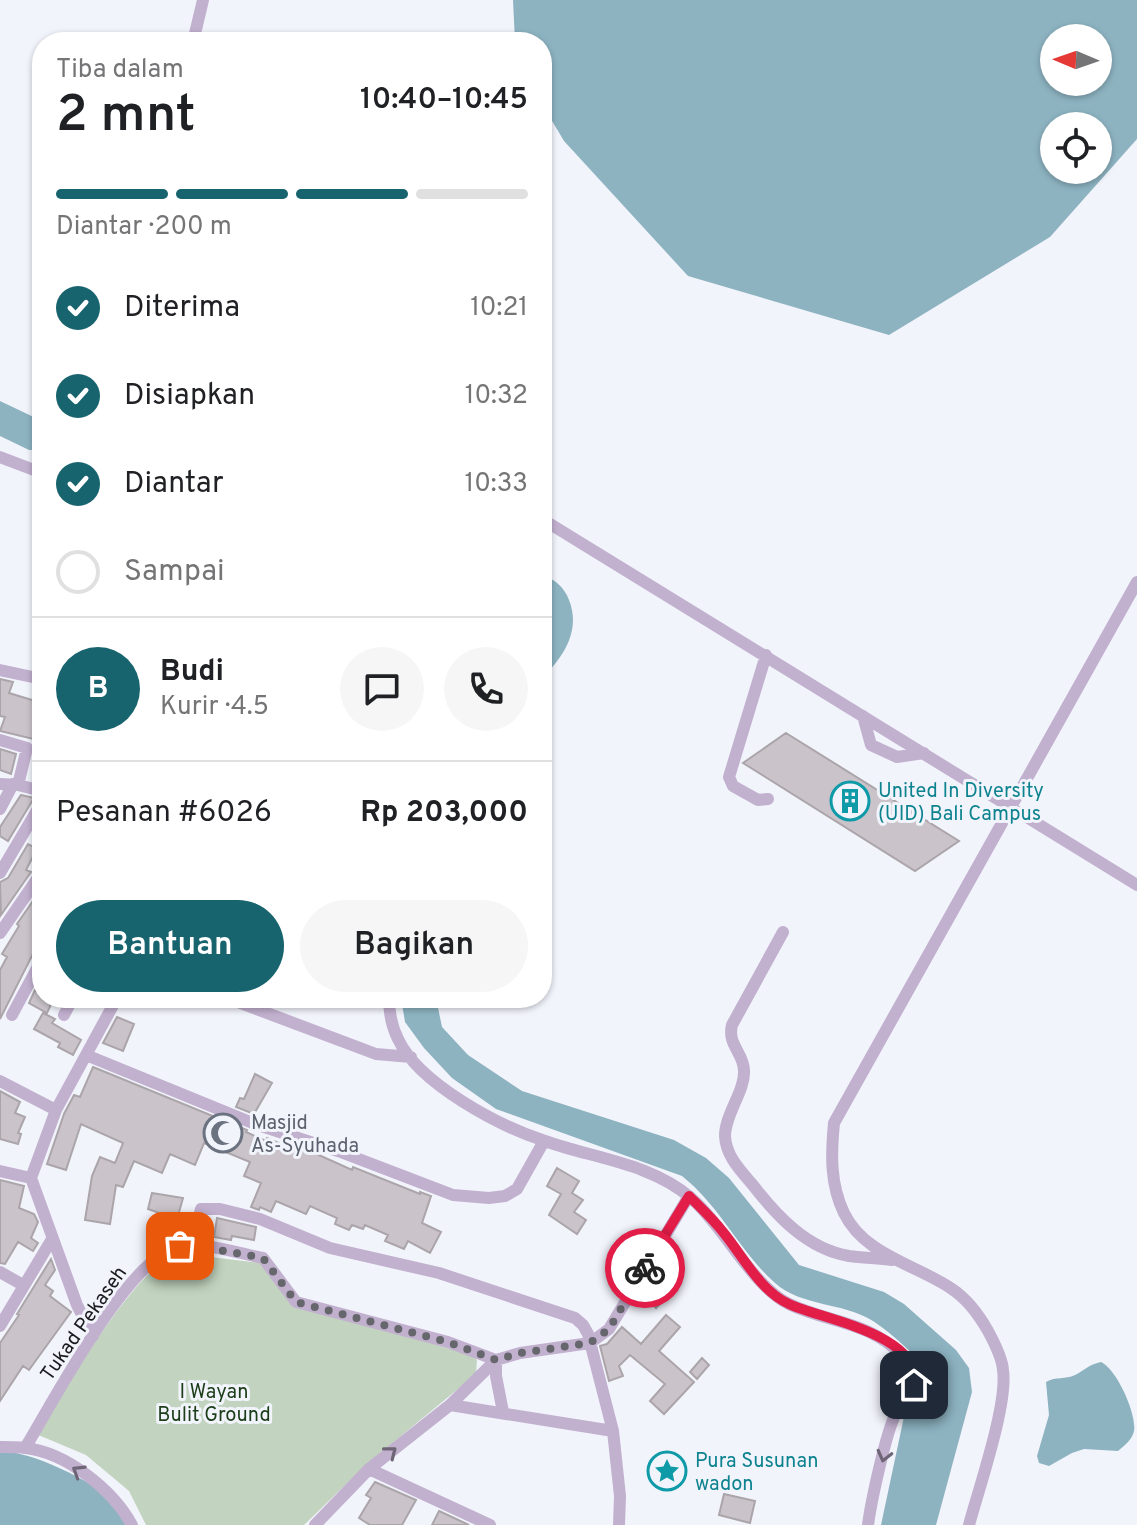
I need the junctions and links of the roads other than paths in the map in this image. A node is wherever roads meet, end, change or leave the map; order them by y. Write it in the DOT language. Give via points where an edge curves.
graph roads {
  1 [pos="203,0"];
  2 [pos="195,32"];
  3 [pos="0,457"];
  4 [pos="32,469"];
  5 [pos="552,525"];
  6 [pos="1137,582"];
  7 [pos="766,655"];
  8 [pos="0,670"];
  9 [pos="32,677"];
  10 [pos="863,716"];
  11 [pos="0,740"];
  12 [pos="924,753"];
  13 [pos="10,784"];
  14 [pos="32,789"];
  15 [pos="768,799"];
  16 [pos="1012,808"];
  17 [pos="0,809"];
  18 [pos="32,819"];
  19 [pos="0,873"];
  20 [pos="1137,885"];
  21 [pos="32,887"];
  22 [pos="783,932"];
  23 [pos="0,933"];
  24 [pos="32,978"];
  25 [pos="68,1008"];
  26 [pos="112,1008"];
  27 [pos="254,1008"];
  28 [pos="390,1008"];
  29 [pos="12,1015"];
  30 [pos="64,1015"];
  31 [pos="86,1055"];
  32 [pos="411,1057"];
  33 [pos="0,1081"];
  34 [pos="56,1110"];
  35 [pos="544,1141"];
  36 [pos="0,1171"];
  37 [pos="31,1178"];
  38 [pos="689,1196"];
  39 [pos="52,1239"];
  40 [pos="191,1245"];
  41 [pos="896,1260"];
  42 [pos="0,1272"];
  43 [pos="23,1285"];
  44 [pos="0,1326"];
  45 [pos="93,1336"];
  46 [pos="590,1343"];
  47 [pos="496,1360"];
  48 [pos="450,1405"];
  49 [pos="503,1412"];
  50 [pos="613,1431"];
  51 [pos="0,1447"];
  52 [pos="25,1448"];
  53 [pos="369,1469"];
  54 [pos="865,1523"];
  55 [pos="132,1525"];
  56 [pos="315,1525"];
  57 [pos="490,1525"];
  58 [pos="619,1525"];
  59 [pos="969,1525"];
  1 -- 2 [label="street"];
  3 -- 4 [label="street"];
  5 -- 7 [label="street"];
  6 -- 16 [label="street"];
  7 -- 10 [label="street"];
  7 -- 15 [label="street" via="729,777 733,786 758,800"];
  8 -- 9 [label="street"];
  10 -- 12 [label="street"];
  10 -- 12 [label="street" via="871,745 897,757"];
  11 -- 13 [label="street" via="27,748"];
  12 -- 16 [label="street"];
  13 -- 14 [label="street"];
  13 -- 17 [label="street"];
  16 -- 20 [label="street"];
  16 -- 41 [label="street" via="834,1123 830,1156 844,1215 867,1241"];
  18 -- 19 [label="street"];
  21 -- 23 [label="street"];
  22 -- 41 [label="street" via="729,1036 745,1068 725,1136 730,1157 773,1211 807,1241 847,1256"];
  24 -- 29 [label="street"];
  25 -- 30 [label="street"];
  26 -- 31 [label="street"];
  27 -- 32 [label="street" via="376,1054"];
  28 -- 32 [label="street" via="398,1040"];
  31 -- 34 [label="street"];
  31 -- 35 [label="street" via="255,1124 453,1195 489,1198 517,1189"];
  32 -- 35 [label="street" via="467,1105"];
  33 -- 34 [label="street"];
  34 -- 37 [label="street"];
  35 -- 38 [label="street" via="628,1165"];
  36 -- 37 [label="street"];
  37 -- 39 [label="street"];
  38 -- 46 [label="street" via="609,1329"];
  38 -- 54 [label="street, one-way" via="775,1296 857,1325 892,1345 911,1365 914,1385 894,1418"];
  39 -- 43 [label="street"];
  39 -- 45 [label="street"];
  40 -- 45 [label="street, Tukad Pekaseh" via="172,1249 149,1266"];
  40 -- 46 [label="street" via="201,1209 220,1209 330,1248 439,1273 575,1318"];
  40 -- 47 [label="street" via="263,1258 296,1302"];
  41 -- 59 [label="street" via="954,1290 977,1313 1003,1371 999,1409"];
  42 -- 43 [label="street"];
  43 -- 44 [label="street"];
  45 -- 52 [label="street, Tukad Pekaseh"];
  46 -- 47 [label="street"];
  46 -- 50 [label="street"];
  47 -- 48 [label="street"];
  47 -- 49 [label="street"];
  48 -- 49 [label="street"];
  53 -- 48 [label="street, one-way"];
  49 -- 50 [label="street"];
  50 -- 58 [label="street"];
  51 -- 52 [label="street"];
  55 -- 52 [label="street, one-way" via="99,1483 65,1462"];
  53 -- 56 [label="street"];
  53 -- 57 [label="street"];
}
